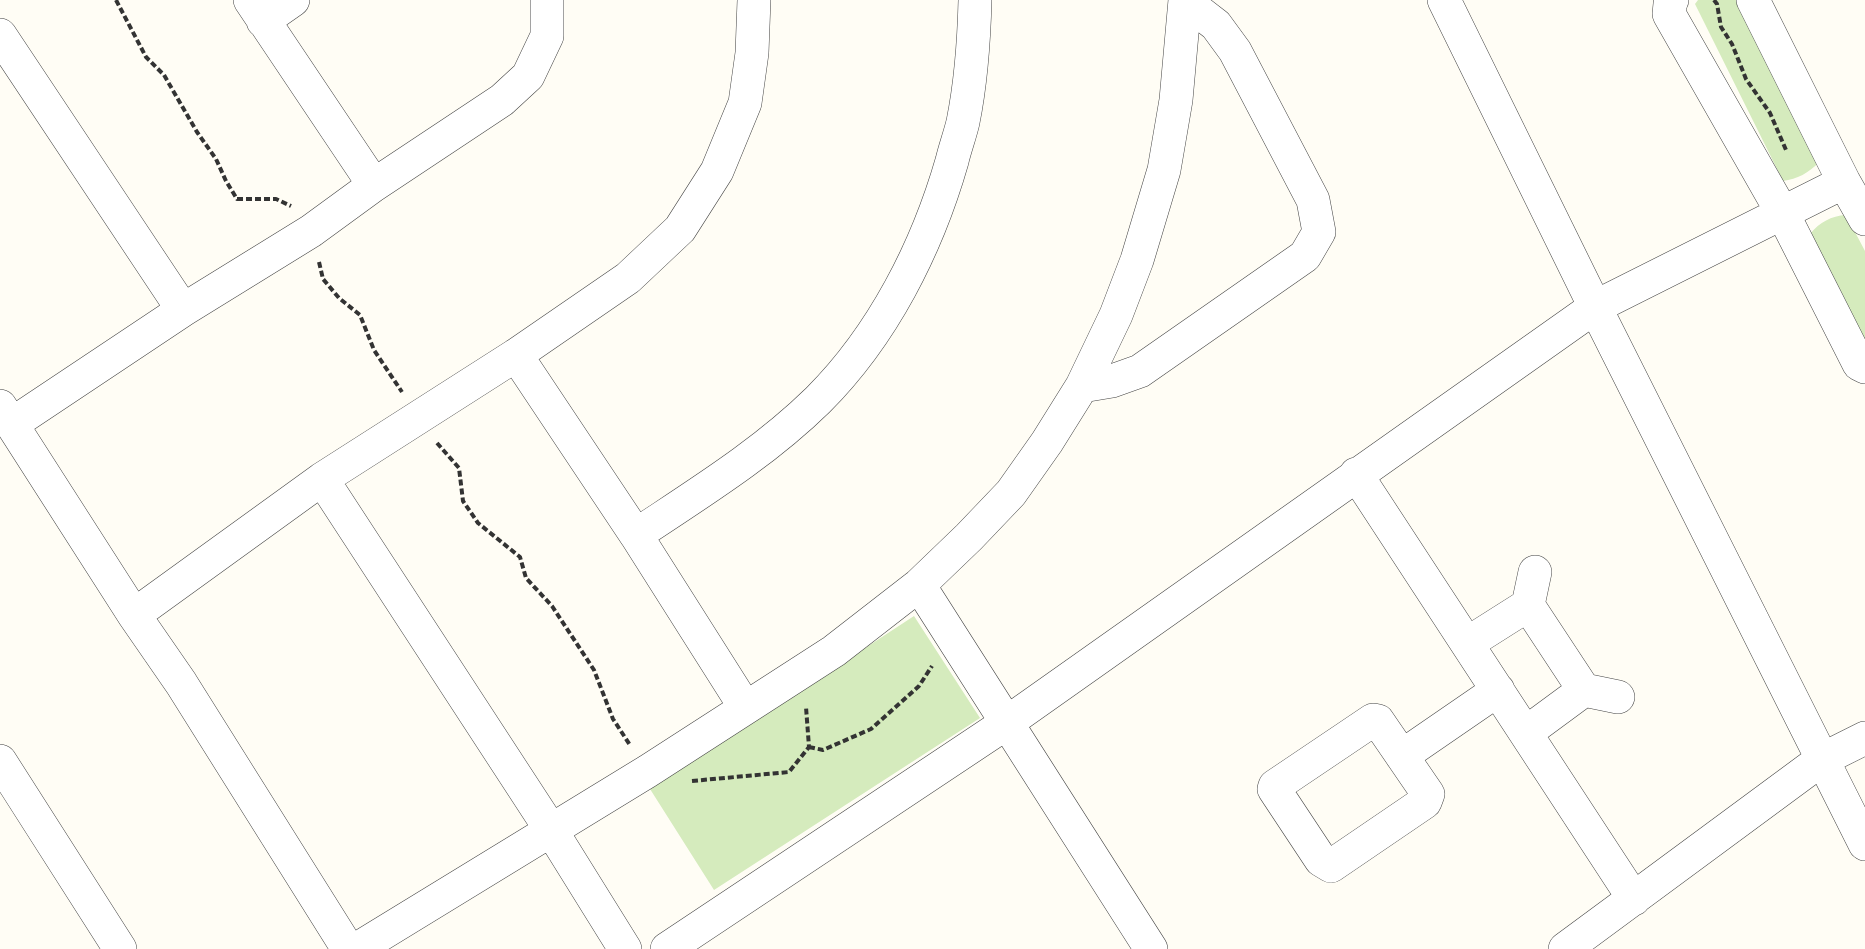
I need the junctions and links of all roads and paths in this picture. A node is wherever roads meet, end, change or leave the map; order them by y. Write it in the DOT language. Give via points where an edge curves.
graph roads {
  1 [pos="116,0"];
  2 [pos="293,0"];
  3 [pos="547,0"];
  4 [pos="754,0"];
  5 [pos="975,0"];
  6 [pos="1444,0"];
  7 [pos="1672,0"];
  8 [pos="1753,0"];
  9 [pos="1185,1"];
  10 [pos="257,10"];
  11 [pos="0,35"];
  12 [pos="1845,182"];
  13 [pos="374,185"];
  14 [pos="1783,214"];
  15 [pos="1865,219"];
  16 [pos="311,231"];
  17 [pos="1594,307"];
  18 [pos="183,310"];
  19 [pos="516,355"];
  20 [pos="1865,367"];
  21 [pos="1082,386"];
  22 [pos="6,415"];
  23 [pos="418,417"];
  24 [pos="1356,474"];
  25 [pos="322,479"];
  26 [pos="636,535"];
  27 [pos="1535,572"];
  28 [pos="919,585"];
  29 [pos="1528,605"];
  30 [pos="134,615"];
  31 [pos="952,638"];
  32 [pos="1468,643"];
  33 [pos="1498,690"];
  34 [pos="1584,690"];
  35 [pos="1618,697"];
  36 [pos="745,707"];
  37 [pos="1005,724"];
  38 [pos="1527,732"];
  39 [pos="1865,738"];
  40 [pos="1402,756"];
  41 [pos="1821,760"];
  42 [pos="0,761"];
  43 [pos="648,771"];
  44 [pos="551,830"];
  45 [pos="1865,844"];
  46 [pos="1634,899"];
  47 [pos="120,949"];
  48 [pos="348,949"];
  49 [pos="357,949"];
  50 [pos="624,949"];
  51 [pos="667,949"];
  52 [pos="1151,949"];
  53 [pos="1565,949"];
  1 -- 16 [label="path" via="146,57 164,75 237,199 276,199 292,206"];
  2 -- 10 [label="street"];
  3 -- 13 [label="street" via="547,36 528,76 502,100"];
  4 -- 19 [label="street" via="745,103 717,171 680,229 628,278"];
  5 -- 26 [label="street" via="974,41 960,133 942,195 914,264 887,310 855,357 818,400 763,447"];
  6 -- 17 [label="street"];
  7 -- 14 [label="street" via="1669,14"];
  8 -- 12 [label="street"];
  9 -- 21 [label="street" via="1176,100 1164,170 1137,260"];
  9 -- 21 [label="street" via="1216,25 1235,51 1313,200 1319,232 1305,256 1140,371"];
  10 -- 13 [label="street"];
  11 -- 18 [label="street"];
  12 -- 14 [label="street"];
  12 -- 15 [label="street"];
  13 -- 16 [label="street"];
  14 -- 17 [label="street"];
  14 -- 20 [label="street" via="1859,364"];
  16 -- 18 [label="street"];
  16 -- 23 [label="path" via="323,279 360,315 374,350"];
  17 -- 24 [label="street"];
  17 -- 41 [label="street"];
  18 -- 22 [label="street"];
  19 -- 23 [label="street"];
  19 -- 26 [label="street"];
  21 -- 28 [label="street" via="1011,493"];
  22 -- 30 [label="street"];
  23 -- 25 [label="street"];
  23 -- 43 [label="path" via="459,468 463,501 478,522 520,557 526,578 552,606 594,670 613,719"];
  24 -- 32 [label="street"];
  24 -- 37 [label="street"];
  25 -- 30 [label="street"];
  25 -- 44 [label="street"];
  26 -- 36 [label="street"];
  27 -- 29 [label="street"];
  28 -- 31 [label="street"];
  28 -- 36 [label="street" via="834,651"];
  29 -- 32 [label="street"];
  29 -- 34 [label="street"];
  30 -- 48 [label="street"];
  31 -- 37 [label="street"];
  31 -- 43 [label="path" via="919,686 871,729 823,750 809,747 789,772 665,786"];
  32 -- 33 [label="street"];
  33 -- 38 [label="street"];
  33 -- 40 [label="street"];
  34 -- 35 [label="street"];
  34 -- 38 [label="street"];
  36 -- 43 [label="street"];
  37 -- 51 [label="street"];
  37 -- 52 [label="street"];
  38 -- 46 [label="street"];
  39 -- 41 [label="street"];
  40 -- 40 [label="street" via="1373,720 1275,786 1275,793 1331,866 1425,802 1428,794"];
  41 -- 45 [label="street"];
  41 -- 46 [label="street"];
  42 -- 47 [label="street"];
  43 -- 44 [label="street"];
  44 -- 49 [label="street"];
  44 -- 50 [label="street"];
  46 -- 53 [label="street"];
}
